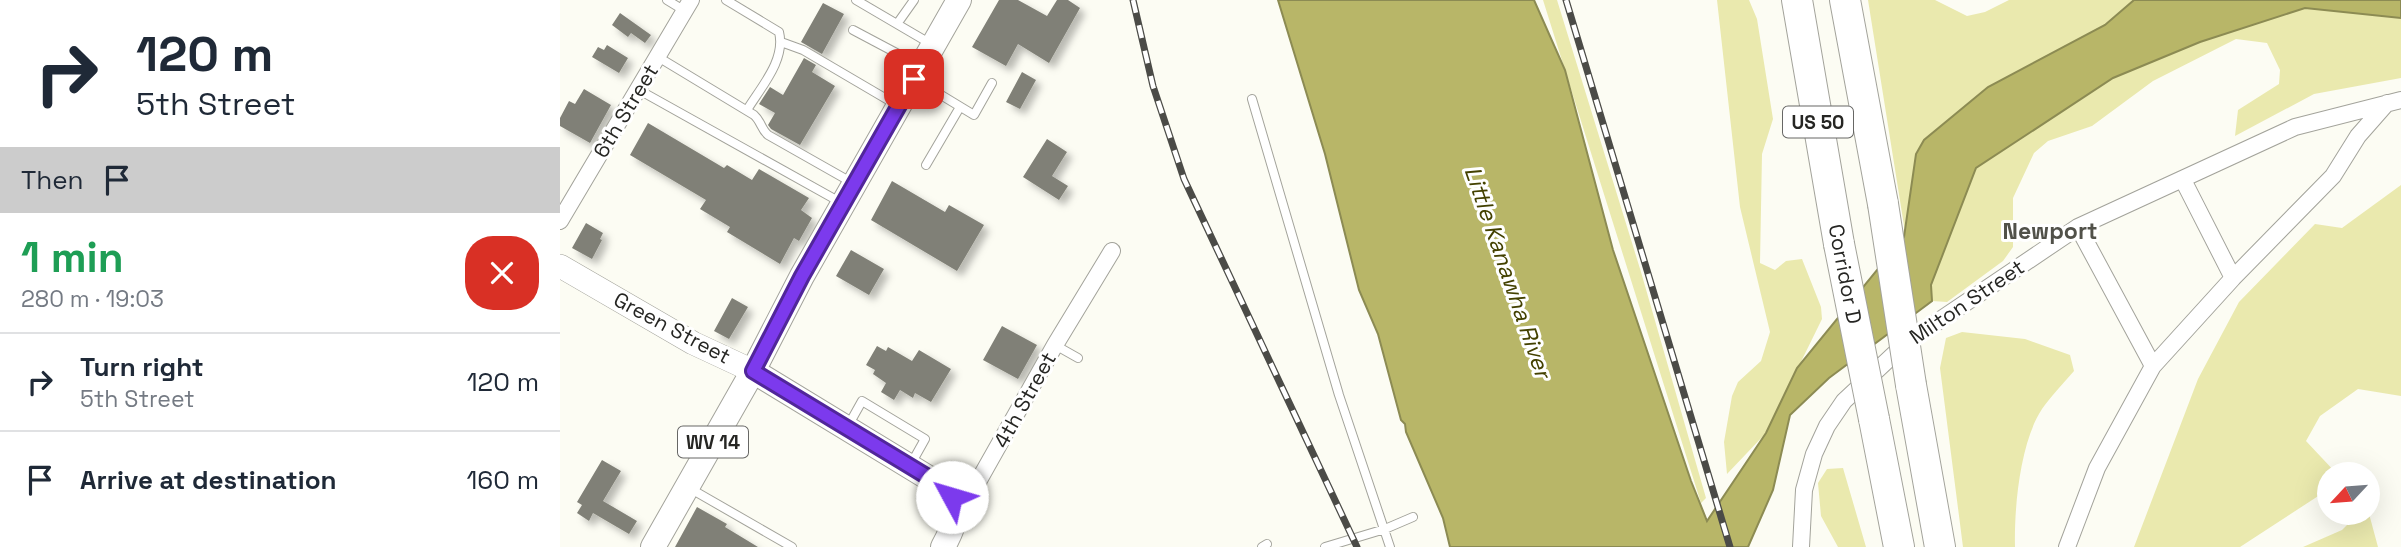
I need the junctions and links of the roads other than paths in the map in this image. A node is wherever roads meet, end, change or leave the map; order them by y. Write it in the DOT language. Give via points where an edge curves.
graph roads {
  1 [pos="667,0"];
  2 [pos="726,0"];
  3 [pos="856,0"];
  4 [pos="914,0"];
  5 [pos="959,0"];
  6 [pos="1786,0"];
  7 [pos="1797,0"];
  8 [pos="1845,0"];
  9 [pos="688,5"];
  10 [pos="897,24"];
  11 [pos="853,30"];
  12 [pos="781,42"];
  13 [pos="658,57"];
  14 [pos="923,63"];
  15 [pos="992,83"];
  16 [pos="639,90"];
  17 [pos="1252,99"];
  18 [pos="1814,99"];
  19 [pos="2394,102"];
  20 [pos="897,106"];
  21 [pos="960,107"];
  22 [pos="747,110"];
  23 [pos="926,165"];
  24 [pos="2183,180"];
  25 [pos="848,194"];
  26 [pos="560,221"];
  27 [pos="2078,227"];
  28 [pos="1112,251"];
  29 [pos="560,266"];
  30 [pos="2233,278"];
  31 [pos="1055,345"];
  32 [pos="1077,358"];
  33 [pos="2152,366"];
  34 [pos="753,371"];
  35 [pos="687,487"];
  36 [pos="954,507"];
  37 [pos="1413,517"];
  38 [pos="1385,529"];
  39 [pos="653,547"];
  40 [pos="792,547"];
  41 [pos="943,547"];
  42 [pos="1325,547"];
  43 [pos="1390,547"];
  44 [pos="1801,547"];
  45 [pos="1899,547"];
  46 [pos="1940,547"];
  47 [pos="2067,547"];
  1 -- 9 [label="lane"];
  2 -- 12 [label="lane" via="779,32"];
  3 -- 10 [label="lane"];
  4 -- 10 [label="lane"];
  5 -- 14 [label="main road, WV 14"];
  6 -- 18 [label="highway"];
  7 -- 18 [label="highway, Corridor D / US 50"];
  8 -- 46 [label="highway, US 50, bridge"];
  9 -- 13 [label="street, 6th Street"];
  10 -- 14 [label="lane"];
  11 -- 14 [label="lane"];
  12 -- 20 [label="lane" via="803,50"];
  12 -- 22 [label="lane" via="780,56"];
  13 -- 16 [label="street, 6th Street"];
  13 -- 22 [label="lane"];
  14 -- 20 [label="main road, WV 14"];
  14 -- 21 [label="lane"];
  15 -- 21 [label="lane" via="974,115"];
  16 -- 25 [label="lane"];
  16 -- 26 [label="street, 6th Street"];
  17 -- 38 [label="lane" via="1339,395"];
  18 -- 45 [label="highway, Corridor D / US 50, bridge"];
  19 -- 24 [label="street, Milton Street" via="2295,127"];
  19 -- 30 [label="street" via="2358,136 2333,176"];
  20 -- 25 [label="main road, WV 14"];
  21 -- 23 [label="lane"];
  22 -- 25 [label="lane" via="759,119 762,131"];
  24 -- 27 [label="street, Milton Street"];
  24 -- 30 [label="street"];
  25 -- 34 [label="main road, WV 14"];
  27 -- 33 [label="street"];
  27 -- 44 [label="street, Milton Street" via="1906,343 1844,401 1814,454 1804,490"];
  28 -- 31 [label="street, 4th Street"];
  29 -- 34 [label="street, Green Street" via="693,343"];
  30 -- 33 [label="street"];
  31 -- 32 [label="lane"];
  31 -- 36 [label="street, 4th Street" via="970,496"];
  33 -- 47 [label="street" via="2097,468"];
  34 -- 35 [label="main road, WV 14"];
  34 -- 36 [label="main road, Green Street" via="946,488"];
  35 -- 39 [label="main road, WV 14"];
  35 -- 40 [label="lane"];
  36 -- 41 [label="main road" via="954,527"];
  37 -- 38 [label="lane"];
  38 -- 42 [label="lane"];
  38 -- 43 [label="lane"];
}
